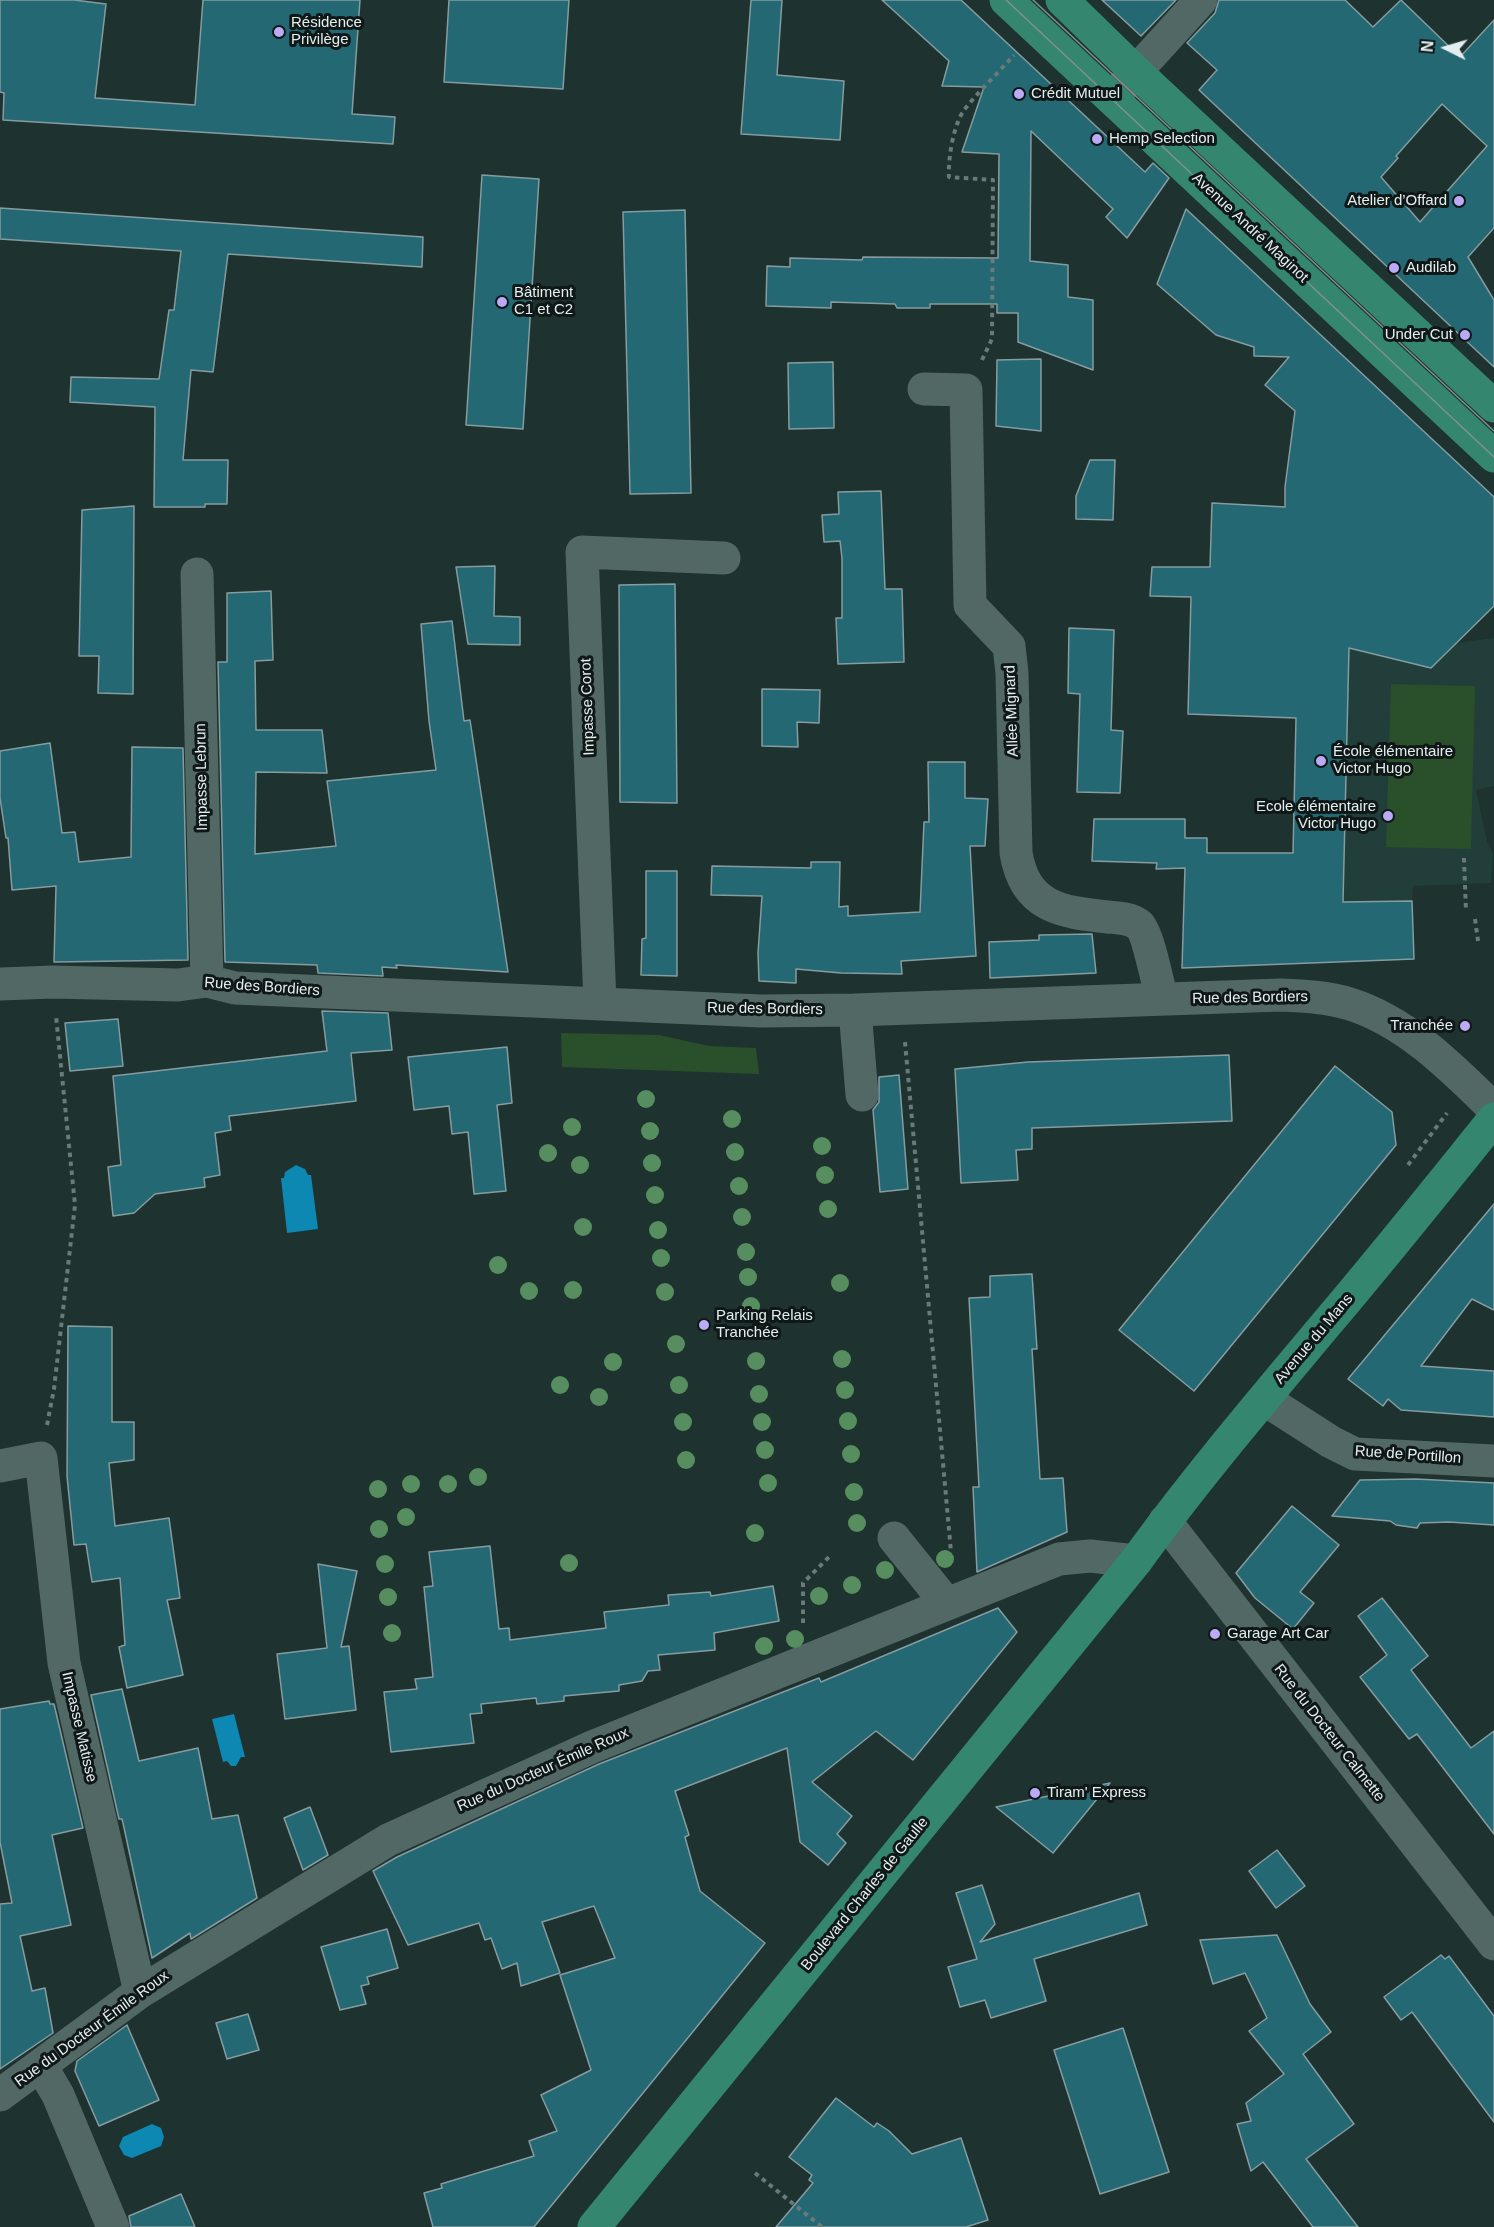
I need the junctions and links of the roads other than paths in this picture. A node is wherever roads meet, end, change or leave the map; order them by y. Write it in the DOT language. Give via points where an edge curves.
graph roads {
  1 [pos="1006,0"];
  2 [pos="1062,0"];
  3 [pos="1201,0"];
  4 [pos="1136,72"];
  5 [pos="1112,98"];
  6 [pos="924,389"];
  7 [pos="1494,406"];
  8 [pos="1494,456"];
  9 [pos="724,558"];
  10 [pos="197,574"];
  11 [pos="207,981"];
  12 [pos="0,984"];
  13 [pos="1162,999"];
  14 [pos="600,1003"];
  15 [pos="855,1010"];
  16 [pos="862,1095"];
  17 [pos="1494,1109"];
  18 [pos="1494,1119"];
  19 [pos="1264,1399"];
  20 [pos="1494,1461"];
  21 [pos="0,1466"];
  22 [pos="1165,1521"];
  23 [pos="894,1538"];
  24 [pos="1136,1561"];
  25 [pos="951,1602"];
  26 [pos="1494,1944"];
  27 [pos="140,1992"];
  28 [pos="41,2066"];
  29 [pos="0,2095"];
  30 [pos="113,2227"];
  31 [pos="594,2227"];
  1 -- 5 [label="main road, Avenue André Maginot"];
  2 -- 4 [label="main road"];
  3 -- 4 [label="street"];
  4 -- 5 [label="street"];
  4 -- 7 [label="main road"];
  5 -- 8 [label="main road, Avenue André Maginot"];
  6 -- 13 [label="street, Allée Mignard" via="966,390 970,605 1009,646 1019,872 1027,887 1052,906 1140,925"];
  9 -- 14 [label="street, Impasse Corot" via="582,552"];
  10 -- 11 [label="street, Impasse Lebrun"];
  11 -- 12 [label="street, Rue des Bordiers" via="178,985"];
  11 -- 14 [label="street, Rue des Bordiers" via="235,988"];
  13 -- 15 [label="street, Rue des Bordiers"];
  13 -- 17 [label="street, Rue des Bordiers" via="1281,995 1349,1004 1414,1037"];
  14 -- 15 [label="street, Rue des Bordiers" via="778,1011"];
  15 -- 16 [label="street"];
  18 -- 19 [label="main road, Avenue du Mans"];
  19 -- 20 [label="street, Rue de Portillon" via="1331,1443 1355,1454"];
  19 -- 22 [label="main road, Avenue du Mans"];
  21 -- 27 [label="street, Impasse Matisse" via="41,1458 64,1662"];
  22 -- 24 [label="main road, Avenue du Mans"];
  22 -- 26 [label="street, Rue du Docteur Calmette"];
  23 -- 25 [label="street"];
  24 -- 25 [label="street, Rue du Docteur Émile Roux" via="1090,1556 1059,1558"];
  24 -- 31 [label="main road, Boulevard Charles de Gaulle"];
  25 -- 27 [label="street, Rue du Docteur Émile Roux" via="592,1747 388,1840"];
  27 -- 28 [label="street, Rue du Docteur Émile Roux"];
  28 -- 29 [label="street, Rue du Docteur Émile Roux"];
  28 -- 30 [label="street" via="58,2095"];
}
